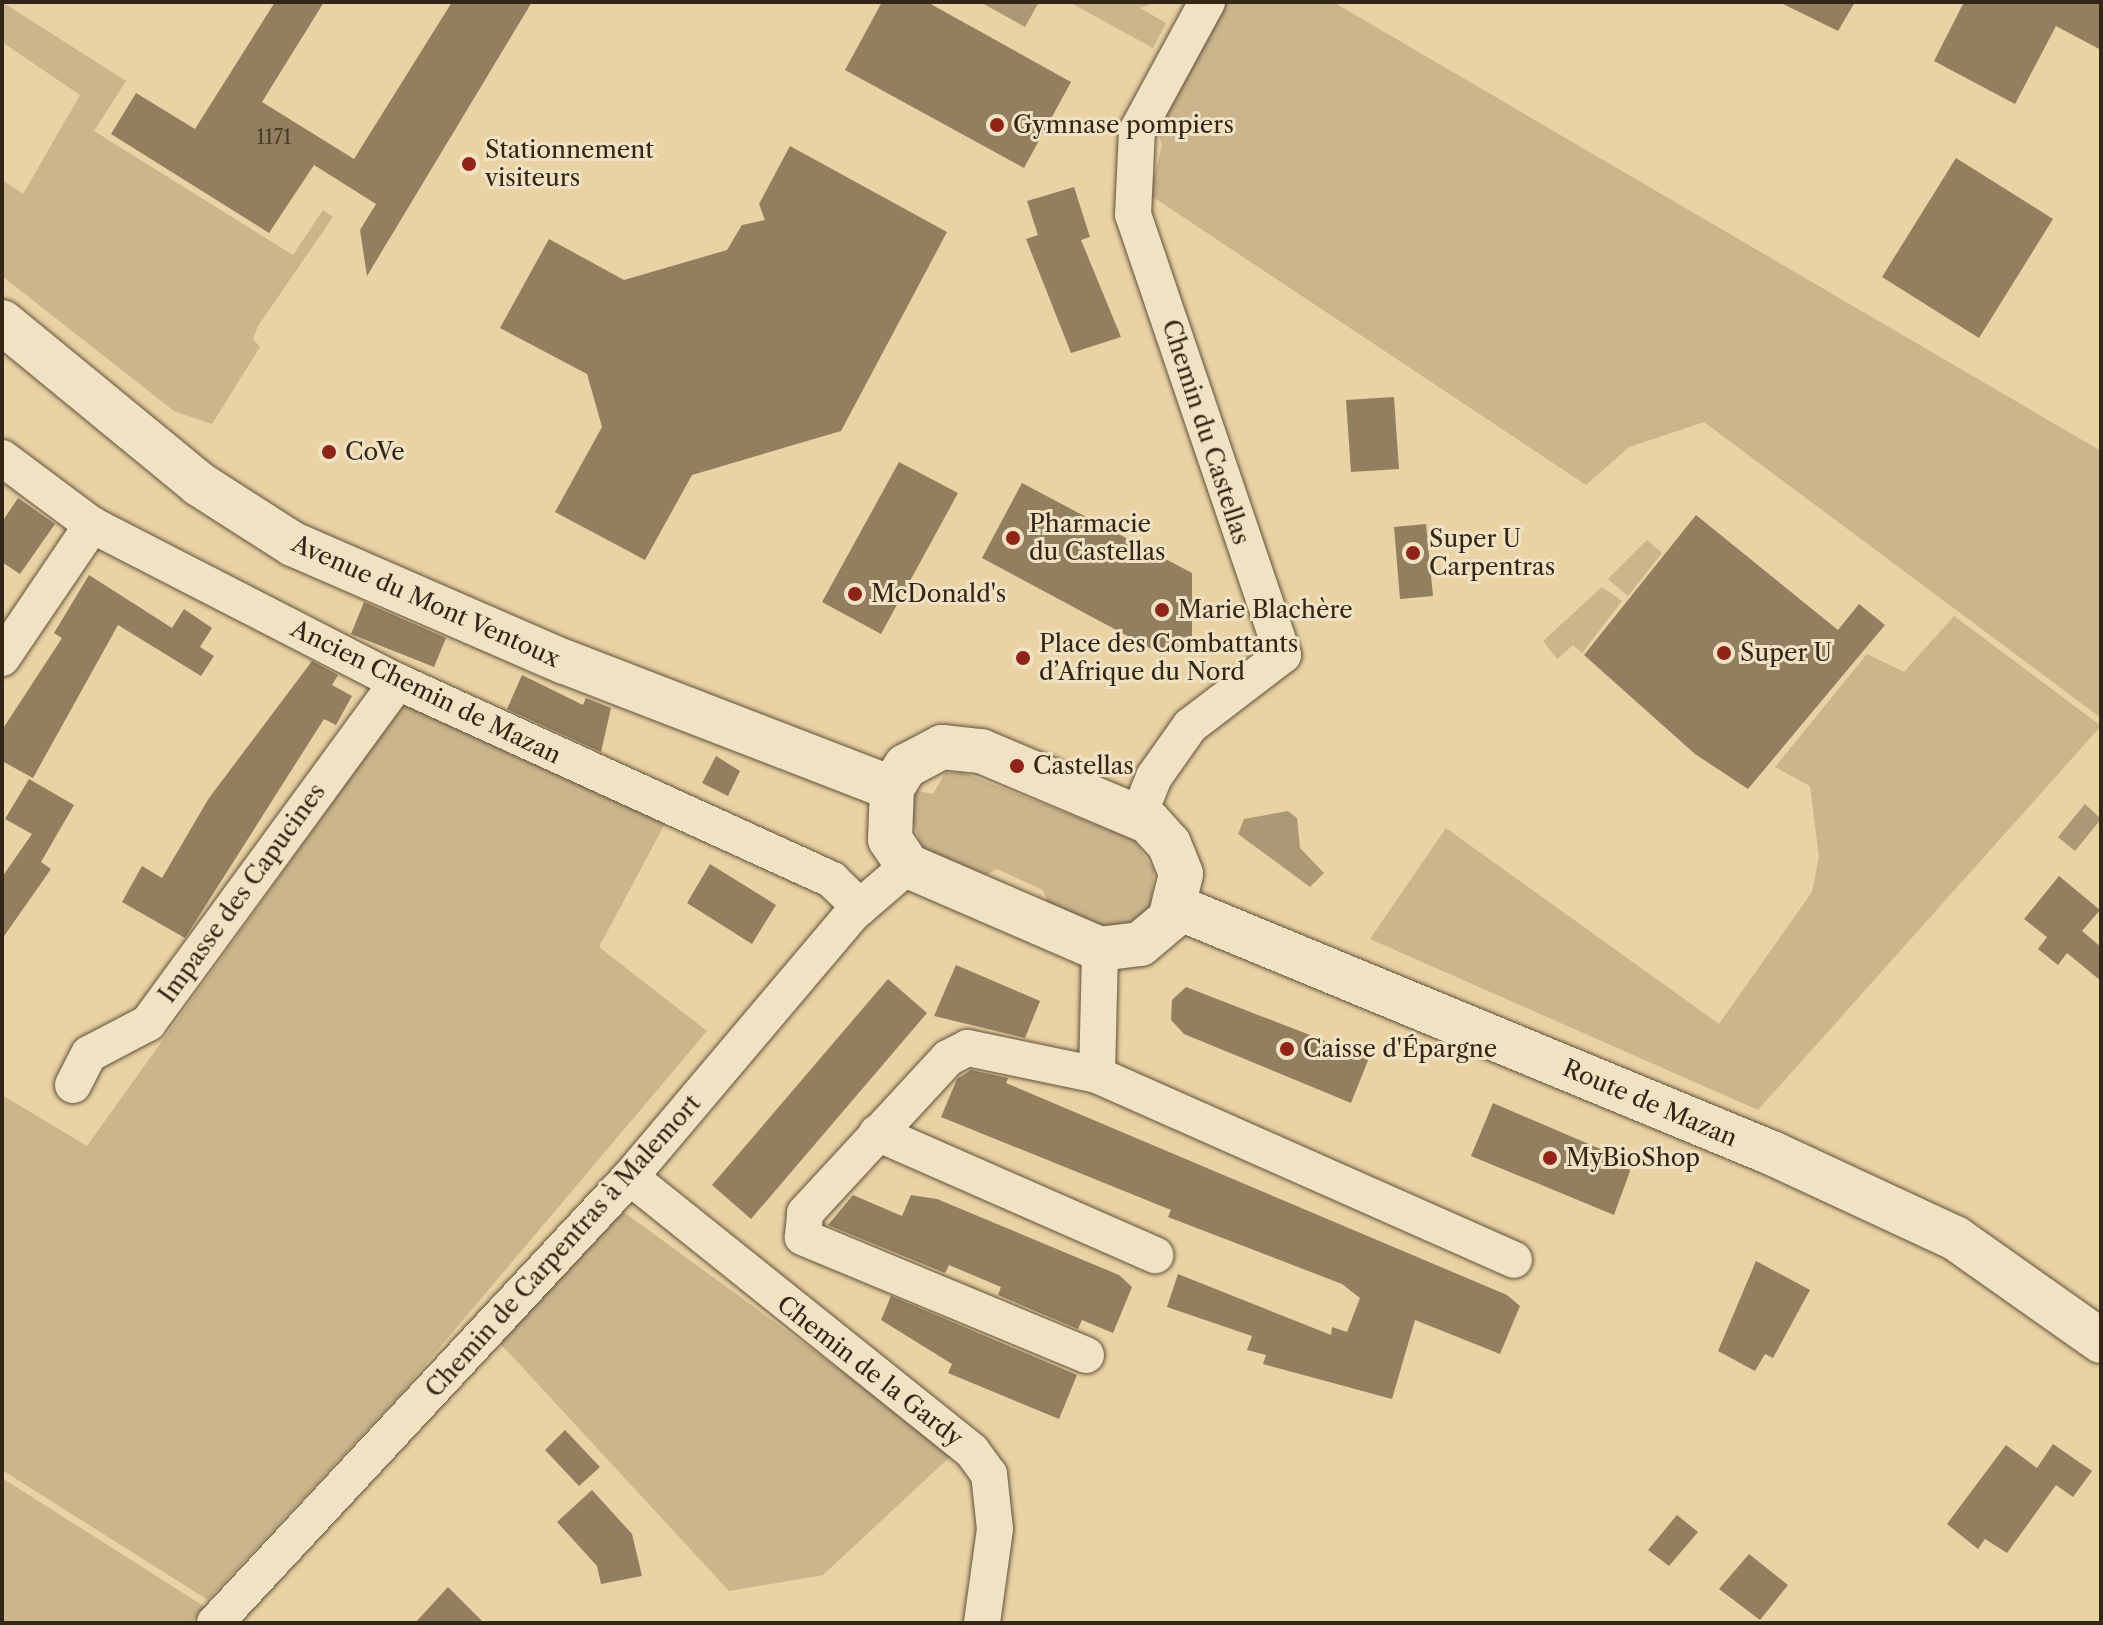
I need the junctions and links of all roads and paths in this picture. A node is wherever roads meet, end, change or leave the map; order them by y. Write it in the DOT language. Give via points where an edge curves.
graph roads {
  1 [pos="1207,2"];
  2 [pos="2,313"];
  3 [pos="2,322"];
  4 [pos="2,458"];
  5 [pos="92,525"];
  6 [pos="2,658"];
  7 [pos="398,682"];
  8 [pos="723,718"];
  9 [pos="892,788"];
  10 [pos="1138,817"];
  11 [pos="908,866"];
  12 [pos="860,907"];
  13 [pos="1176,907"];
  14 [pos="1100,949"];
  15 [pos="1097,1075"];
  16 [pos="73,1085"];
  17 [pos="877,1133"];
  18 [pos="630,1177"];
  19 [pos="1155,1255"];
  20 [pos="1514,1260"];
  21 [pos="2101,1341"];
  22 [pos="1086,1355"];
  23 [pos="215,1623"];
  24 [pos="982,1623"];
  1 -- 10 [label="street, Chemin du Castellas" via="1137,131 1130,167 1133,215 1283,655 1190,726 1154,777"];
  2 -- 8 [label="main road, Avenue du Mont Ventoux" via="280,504"];
  3 -- 8 [label="main road, Avenue du Mont Ventoux" via="199,484 293,544 565,662"];
  4 -- 5 [label="street, Ancien Chemin de Mazan"];
  5 -- 6 [label="street"];
  5 -- 7 [label="street, Ancien Chemin de Mazan"];
  7 -- 12 [label="street, Ancien Chemin de Mazan" via="832,880"];
  7 -- 16 [label="street, Impasse des Capucines" via="148,1023 89,1054"];
  8 -- 9 [label="main road, Avenue du Mont Ventoux"];
  9 -- 10 [label="main road" via="915,759 957,746"];
  9 -- 11 [label="main road" via="890,839"];
  10 -- 13 [label="main road" via="1160,832 1176,858"];
  11 -- 12 [label="street, Chemin de Carpentras à Malemort"];
  11 -- 14 [label="main road"];
  12 -- 18 [label="street, Chemin de Carpentras à Malemort"];
  13 -- 14 [label="main road" via="1140,944"];
  13 -- 21 [label="main road, Route de Mazan" via="1774,1154 1941,1232"];
  14 -- 15 [label="street"];
  15 -- 17 [label="street" via="968,1048 948,1058"];
  15 -- 20 [label="street"];
  17 -- 19 [label="street"];
  17 -- 22 [label="street" via="805,1213 803,1237"];
  18 -- 23 [label="street, Chemin de Carpentras à Malemort"];
  18 -- 24 [label="street, Chemin de la Gardy" via="972,1451 989,1474 995,1529"];
}
